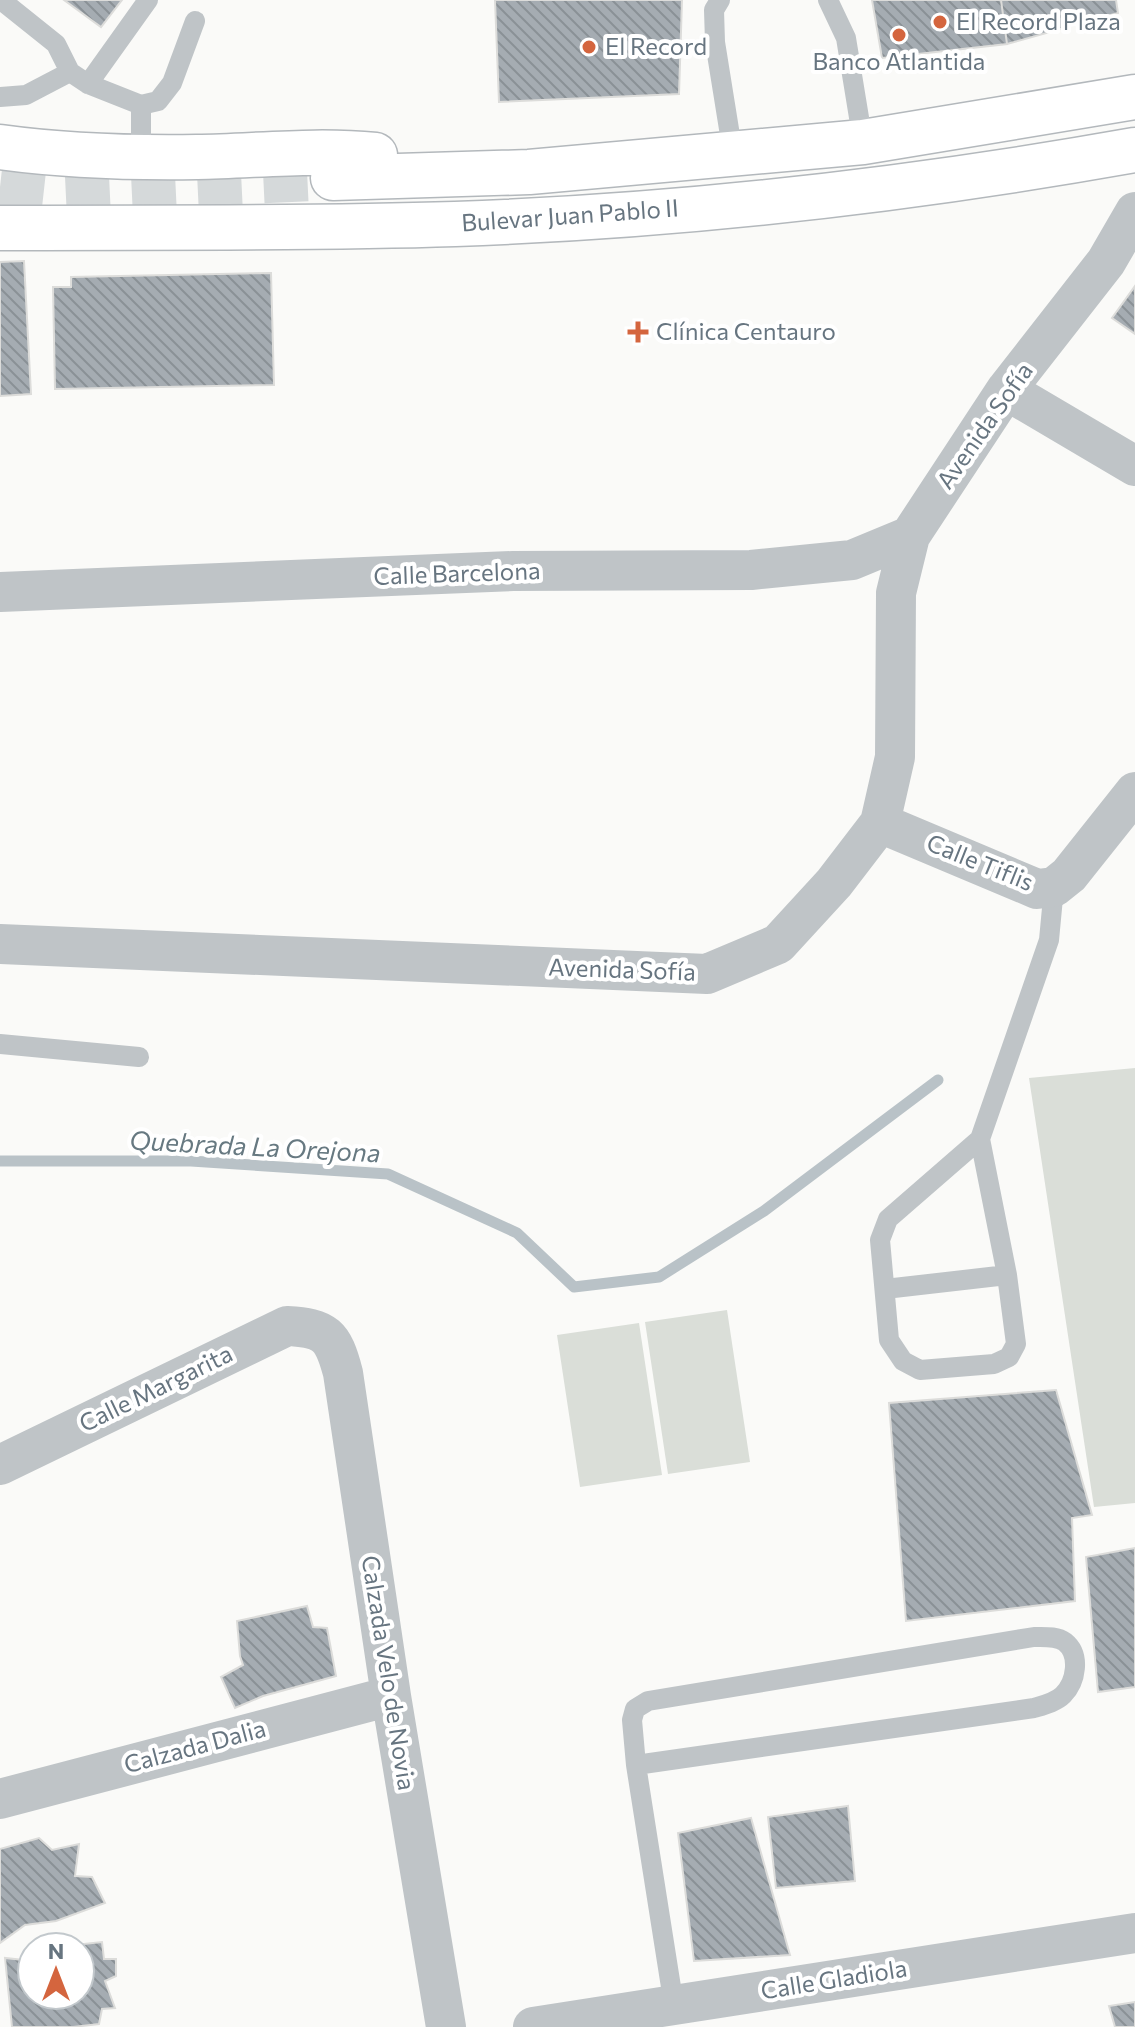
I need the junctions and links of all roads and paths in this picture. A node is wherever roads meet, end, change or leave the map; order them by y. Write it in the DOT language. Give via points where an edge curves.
graph roads {
  1 [pos="1,0"];
  2 [pos="148,0"];
  3 [pos="720,0"];
  4 [pos="828,0"];
  5 [pos="195,21"];
  6 [pos="79,78"];
  7 [pos="0,97"];
  8 [pos="1135,97"];
  9 [pos="141,105"];
  10 [pos="863,142"];
  11 [pos="0,147"];
  12 [pos="1135,150"];
  13 [pos="733,154"];
  14 [pos="141,157"];
  15 [pos="529,172"];
  16 [pos="333,178"];
  17 [pos="0,208"];
  18 [pos="695,209"];
  19 [pos="1135,212"];
  20 [pos="0,228"];
  21 [pos="1006,390"];
  22 [pos="1135,466"];
  23 [pos="910,536"];
  24 [pos="0,592"];
  25 [pos="1135,792"];
  26 [pos="880,823"];
  27 [pos="1054,887"];
  28 [pos="0,944"];
  29 [pos="0,1044"];
  30 [pos="139,1057"];
  31 [pos="980,1139"];
  32 [pos="1007,1275"];
  33 [pos="885,1289"];
  34 [pos="315,1327"];
  35 [pos="0,1465"];
  36 [pos="391,1696"];
  37 [pos="636,1765"];
  38 [pos="0,1799"];
  39 [pos="1135,1933"];
  40 [pos="674,2006"];
  41 [pos="446,2027"];
  42 [pos="533,2027"];
  1 -- 6 [label="lane" via="56,44"];
  2 -- 6 [label="lane"];
  3 -- 13 [label="lane" via="714,10 715,42"];
  4 -- 10 [label="lane" via="846,38"];
  5 -- 9 [label="lane" via="172,83 158,101"];
  6 -- 7 [label="lane" via="26,95"];
  6 -- 9 [label="lane"];
  8 -- 10 [label="main road, Bulevar Juan Pablo II"];
  9 -- 14 [label="lane"];
  10 -- 13 [label="main road, Bulevar Juan Pablo II"];
  11 -- 14 [label="main road"];
  12 -- 18 [label="main road, Bulevar Juan Pablo II" via="903,187"];
  13 -- 15 [label="main road, Bulevar Juan Pablo II"];
  14 -- 15 [label="main road" via="339,151"];
  15 -- 16 [label="main road, Bulevar Juan Pablo II"];
  17 -- 18 [label="main road"];
  18 -- 20 [label="main road, Bulevar Juan Pablo II" via="455,224"];
  19 -- 21 [label="street, Avenida Sofía" via="1106,262"];
  21 -- 22 [label="street"];
  21 -- 23 [label="street, Avenida Sofía"];
  23 -- 24 [label="street, Calle Barcelona" via="852,560 751,570 513,571"];
  23 -- 26 [label="street, Avenida Sofía" via="896,593 895,757"];
  25 -- 27 [label="street, Calle Tiflis"];
  26 -- 27 [label="street, Calle Tiflis" via="1037,889"];
  26 -- 28 [label="street, Avenida Sofía" via="778,944 707,974"];
  27 -- 31 [label="lane" via="1049,940"];
  29 -- 30 [label="lane"];
  31 -- 32 [label="lane"];
  31 -- 33 [label="lane" via="888,1219 880,1240"];
  32 -- 33 [label="lane"];
  32 -- 33 [label="lane" via="1016,1344 1009,1357 994,1364 920,1370 903,1361 889,1340"];
  34 -- 35 [label="street, Calle Margarita" via="287,1326 259,1338"];
  34 -- 36 [label="street, Calzada Velo de Novia" via="336,1345 343,1373"];
  36 -- 38 [label="street, Calzada Dalia"];
  36 -- 41 [label="street, Calzada Velo de Novia"];
  37 -- 37 [label="lane" via="1034,1708 1061,1697 1070,1686 1073,1653 1066,1643 1034,1637 648,1701 635,1709 632,1720"];
  37 -- 40 [label="lane"];
  39 -- 40 [label="street, Calle Gladiola"];
  40 -- 42 [label="street, Calle Gladiola"];
}
